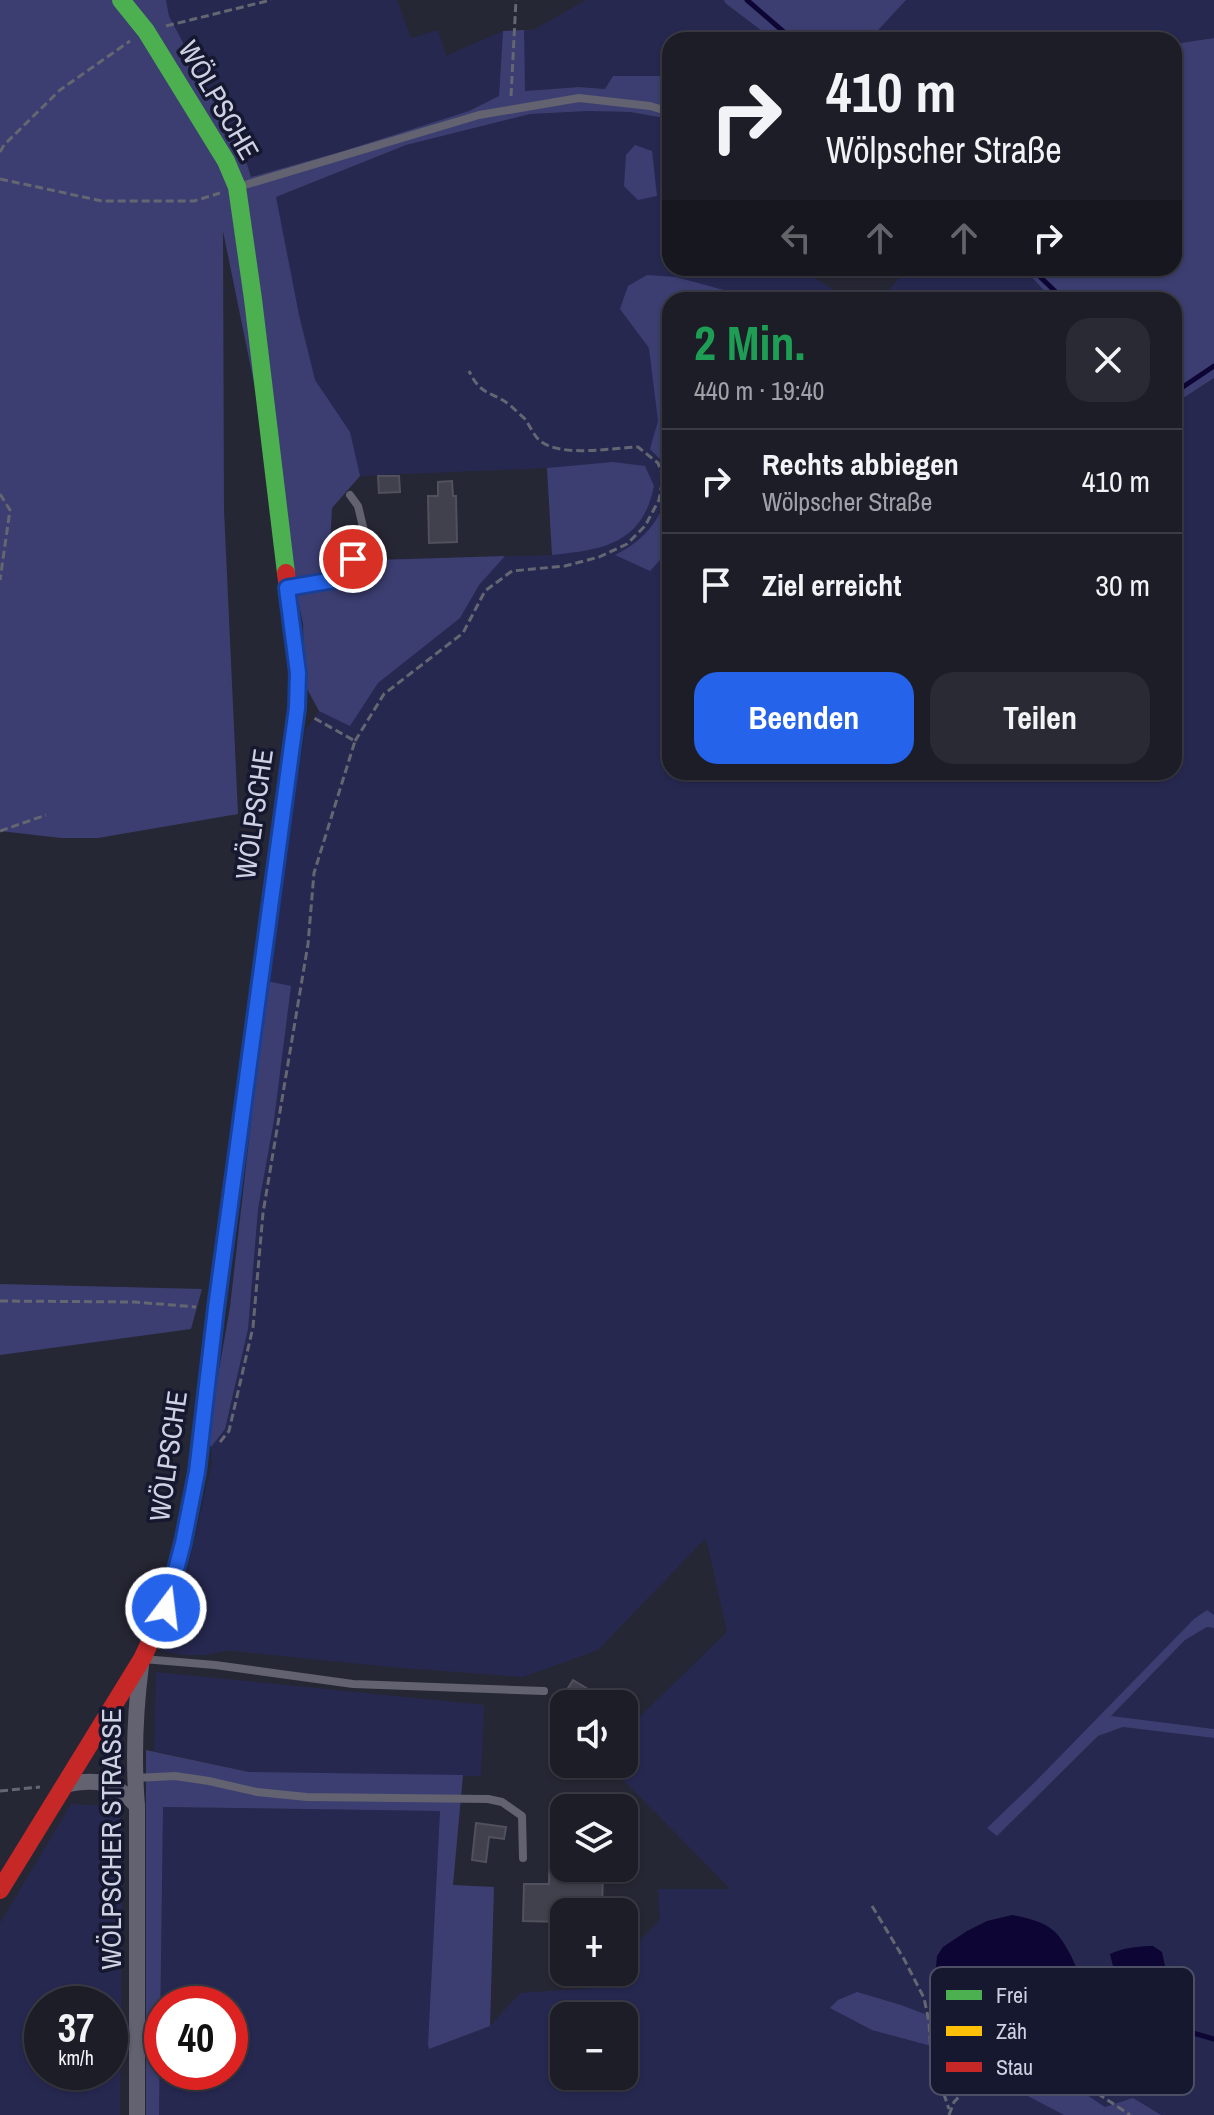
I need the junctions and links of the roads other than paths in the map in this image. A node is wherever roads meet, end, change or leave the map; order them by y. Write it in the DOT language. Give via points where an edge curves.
graph roads {
  1 [pos="121,0"];
  2 [pos="662,110"];
  3 [pos="237,187"];
  4 [pos="350,495"];
  5 [pos="287,588"];
  6 [pos="142,1659"];
  7 [pos="544,1691"];
  8 [pos="135,1778"];
  9 [pos="64,1785"];
  10 [pos="137,1806"];
  11 [pos="523,1858"];
  12 [pos="0,1890"];
  13 [pos="137,2115"];
  1 -- 3 [label="street, WÖLPSCHE" via="146,31"];
  2 -- 3 [label="lane" via="579,98 479,115"];
  3 -- 5 [label="street, WÖLPSCHE"];
  4 -- 5 [label="lane" via="364,531 353,559 334,580"];
  5 -- 6 [label="street, WÖLPSCHE" via="297,708 197,1472 166,1608"];
  6 -- 7 [label="lane" via="353,1684"];
  6 -- 8 [label="street, WÖLPSCHER STRASSE"];
  6 -- 9 [label="street, WÖLPSCHE"];
  8 -- 10 [label="street, WÖLPSCHER STRASSE"];
  8 -- 11 [label="lane" via="175,1776 307,1797 488,1799 522,1816"];
  9 -- 10 [label="street" via="112,1785"];
  9 -- 12 [label="street, WÖLPSCHE"];
  10 -- 13 [label="street, WÖLPSCHER STRASSE"];
}
